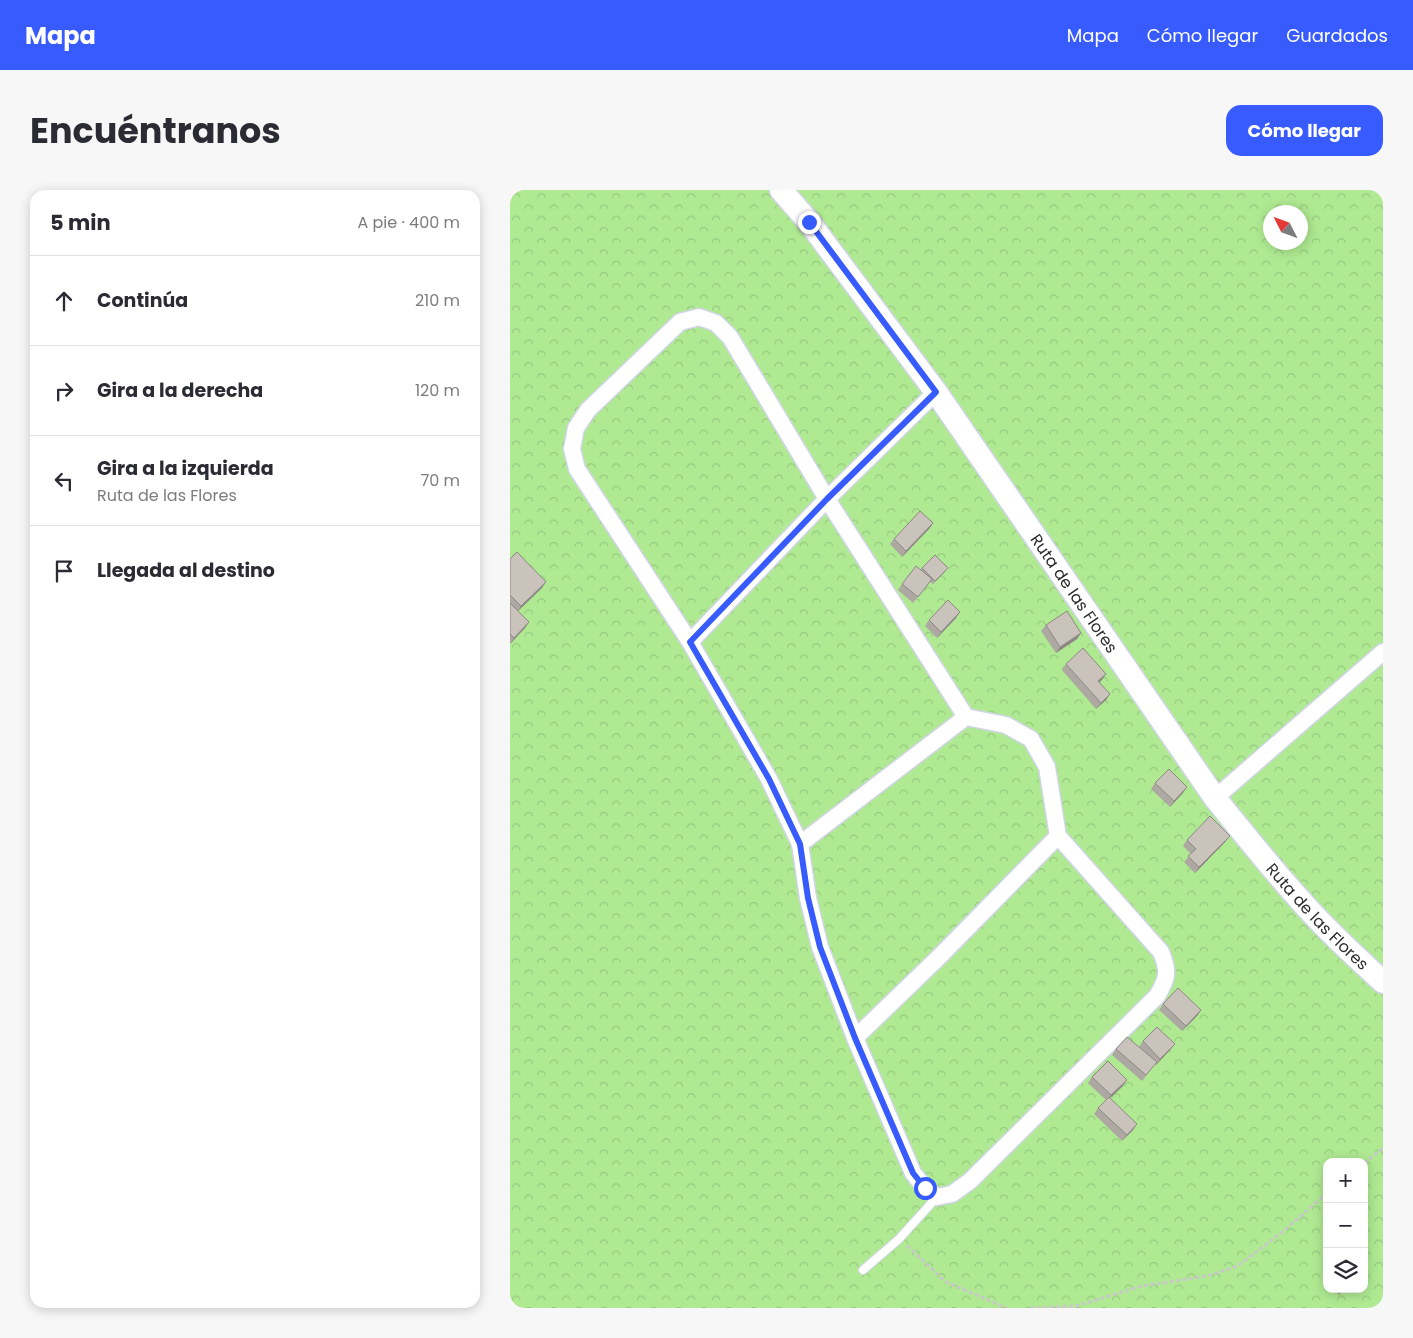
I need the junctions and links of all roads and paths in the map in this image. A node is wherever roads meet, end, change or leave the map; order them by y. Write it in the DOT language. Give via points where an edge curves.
graph roads {
  1 [pos="781,190"];
  2 [pos="936,392"];
  3 [pos="827,499"];
  4 [pos="690,642"];
  5 [pos="1383,652"];
  6 [pos="966,717"];
  7 [pos="1215,798"];
  8 [pos="1058,836"];
  9 [pos="800,844"];
  10 [pos="1383,982"];
  11 [pos="855,1038"];
  12 [pos="1383,1148"];
  13 [pos="1368,1160"];
  14 [pos="937,1197"];
  15 [pos="1323,1197"];
  16 [pos="899,1239"];
  17 [pos="863,1270"];
  18 [pos="1008,1308"];
  19 [pos="1030,1308"];
  1 -- 2 [label="main road, Ruta de las Flores" via="809,222"];
  2 -- 3 [label="street"];
  2 -- 7 [label="main road, Ruta de las Flores"];
  3 -- 4 [label="street"];
  3 -- 4 [label="street" via="730,337 716,323 699,316 680,322 588,410 576,428 572,449 577,469"];
  3 -- 6 [label="street"];
  4 -- 9 [label="street" via="769,779"];
  5 -- 7 [label="street"];
  6 -- 8 [label="street" via="1006,725 1031,739 1047,766"];
  6 -- 9 [label="street"];
  7 -- 10 [label="main road, Ruta de las Flores" via="1302,902"];
  8 -- 11 [label="street"];
  8 -- 14 [label="street" via="1161,952 1167,967 1165,982 1157,996 970,1181 952,1194"];
  9 -- 11 [label="street" via="820,947"];
  11 -- 14 [label="street" via="913,1173"];
  12 -- 13 [label="path"];
  14 -- 16 [label="lane"];
  15 -- 19 [label="path" via="1238,1266 1207,1276 1142,1286 1076,1306"];
  16 -- 17 [label="lane"];
  16 -- 18 [label="path" via="946,1282"];
}
